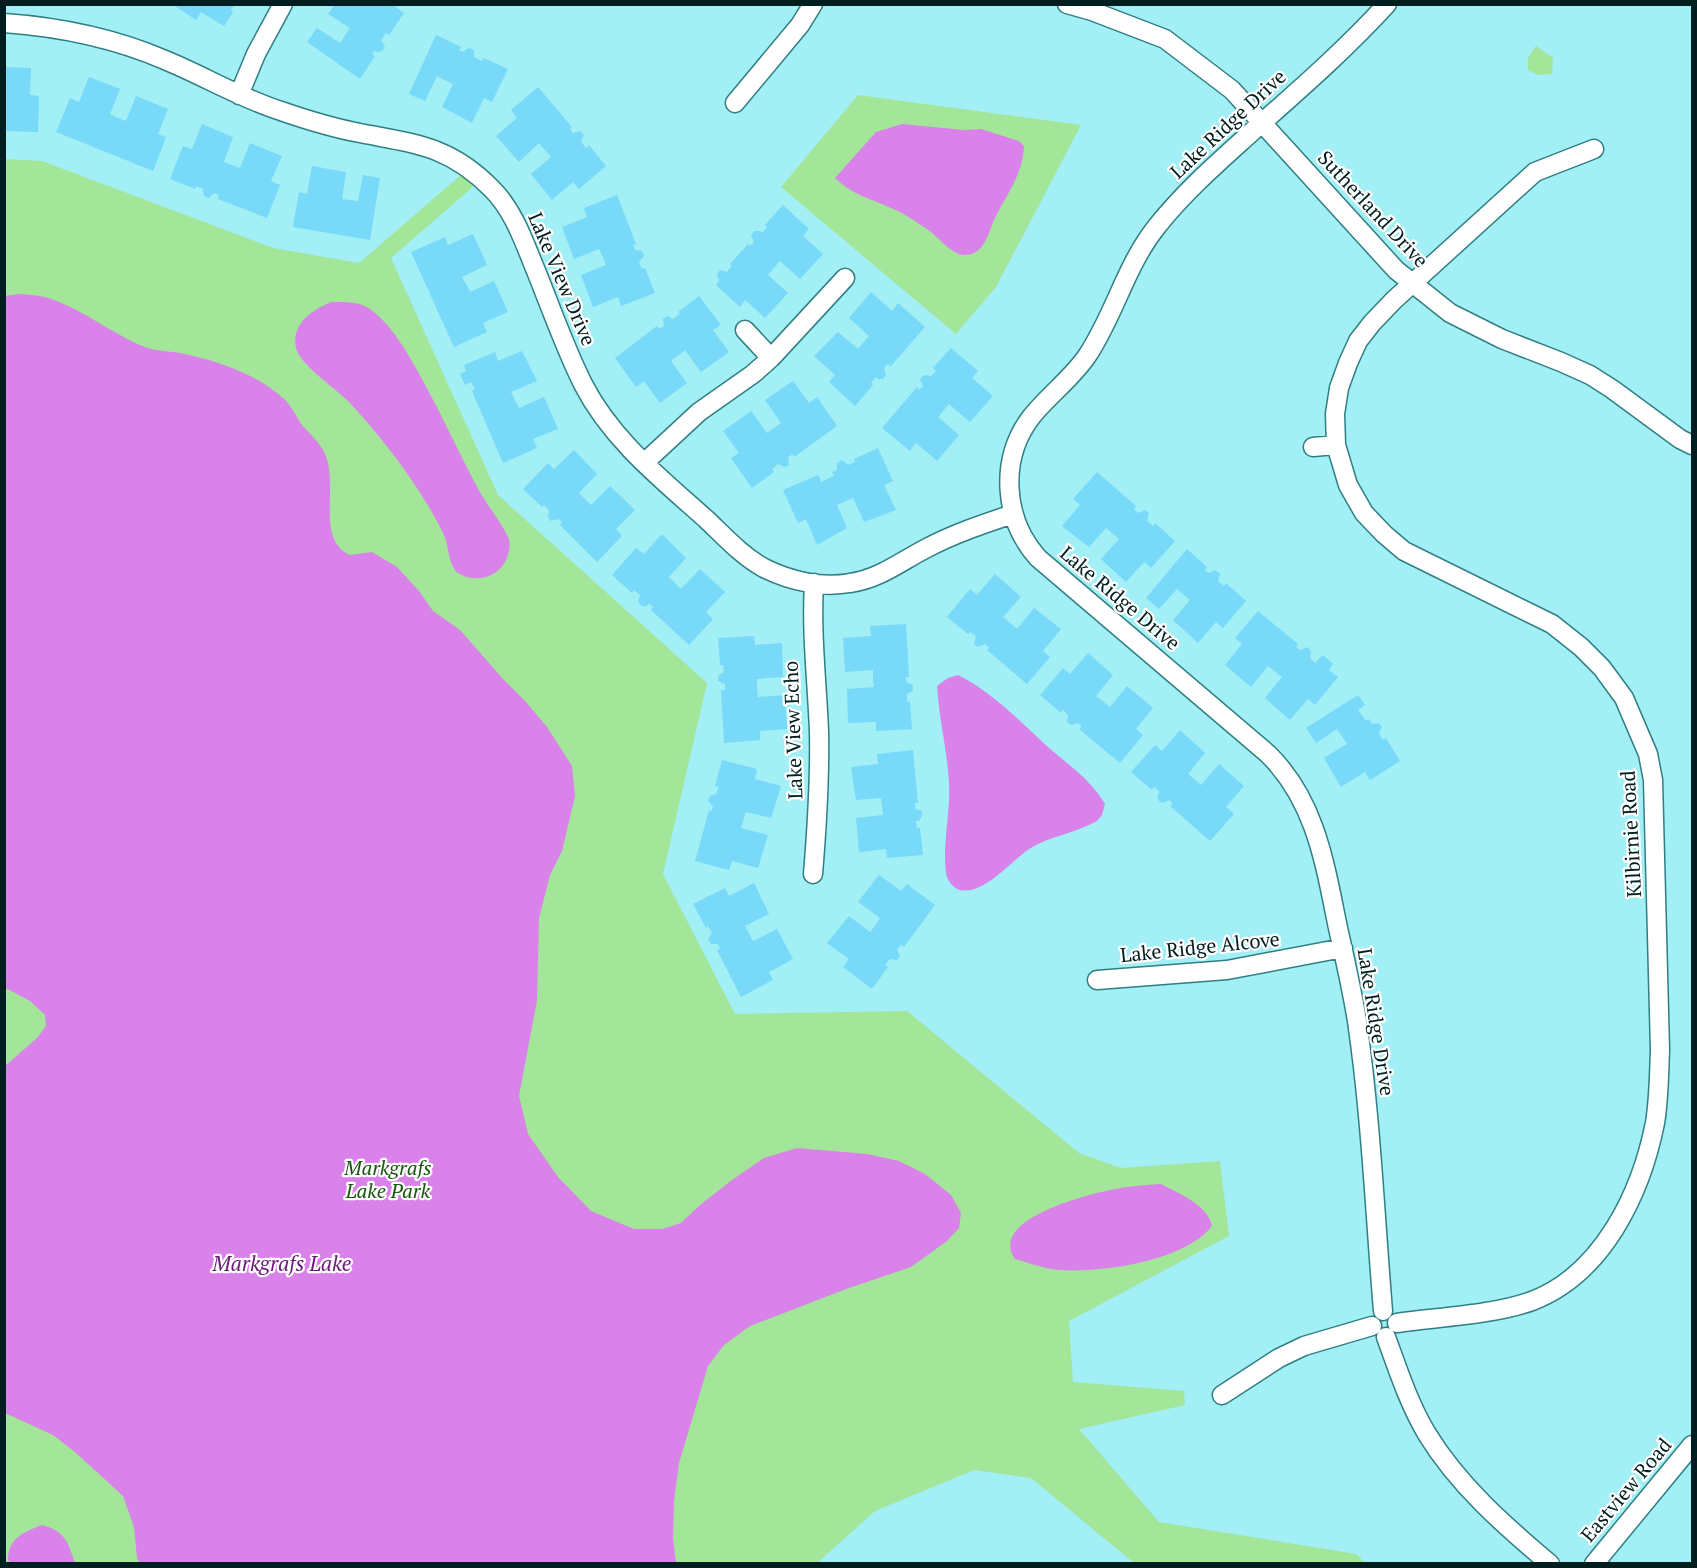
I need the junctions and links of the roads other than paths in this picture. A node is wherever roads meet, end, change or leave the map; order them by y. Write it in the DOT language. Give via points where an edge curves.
graph roads {
  1 [pos="283,4"];
  2 [pos="813,4"];
  3 [pos="1067,4"];
  4 [pos="1387,4"];
  5 [pos="1093,8"];
  6 [pos="4,23"];
  7 [pos="239,95"];
  8 [pos="735,103"];
  9 [pos="1263,123"];
  10 [pos="1594,149"];
  11 [pos="845,278"];
  12 [pos="1411,285"];
  13 [pos="745,330"];
  14 [pos="771,358"];
  15 [pos="1336,445"];
  16 [pos="1692,445"];
  17 [pos="1313,447"];
  18 [pos="644,463"];
  19 [pos="1013,514"];
  20 [pos="814,584"];
  21 [pos="813,874"];
  22 [pos="1343,948"];
  23 [pos="1097,980"];
  24 [pos="1384,1324"];
  25 [pos="1221,1395"];
  26 [pos="1692,1445"];
  27 [pos="1550,1563"];
  28 [pos="1594,1563"];
  1 -- 7 [label="street"];
  2 -- 8 [label="street"];
  3 -- 5 [label="street, Sutherland Drive"];
  4 -- 9 [label="street, Lake Ridge Drive"];
  5 -- 9 [label="street, Sutherland Drive" via="1165,39 1232,90"];
  6 -- 7 [label="street, Lake View Drive" via="116,42 168,61"];
  7 -- 18 [label="street, Lake View Drive" via="324,125 433,148 476,174 515,222 587,391 614,432"];
  9 -- 12 [label="street, Sutherland Drive"];
  9 -- 19 [label="street, Lake Ridge Drive" via="1156,227 1136,257 1086,357 1027,424 1011,463"];
  10 -- 12 [label="street, Kilbirnie Road" via="1535,172"];
  11 -- 14 [label="street"];
  12 -- 15 [label="street, Kilbirnie Road" via="1358,341 1339,388"];
  12 -- 16 [label="street, Sutherland Drive" via="1478,328 1590,375"];
  13 -- 14 [label="street"];
  14 -- 18 [label="street" via="685,423"];
  15 -- 17 [label="street"];
  15 -- 24 [label="street, Kilbirnie Road" via="1348,485 1364,513 1384,534 1413,555 1552,624 1602,668 1624,698 1639,729 1653,780 1659,1084 1645,1160 1632,1194 1605,1243 1589,1263 1555,1291 1507,1308"];
  18 -- 20 [label="street, Lake View Drive" via="750,558 780,574"];
  19 -- 20 [label="street, Lake View Drive" via="954,535 874,577 842,584"];
  19 -- 22 [label="street, Lake Ridge Drive" via="1038,558 1272,757 1288,777 1317,832"];
  20 -- 21 [label="street, Lake View Echo" via="819,758"];
  22 -- 23 [label="street, Lake Ridge Alcove" via="1227,970"];
  22 -- 24 [label="street, Lake Ridge Drive" via="1365,1086"];
  24 -- 25 [label="street, Kilbirnie Road" via="1304,1346"];
  24 -- 27 [label="street, Lake Ridge Drive" via="1407,1394 1427,1434 1467,1487"];
  26 -- 28 [label="street, Eastview Road"];
}
